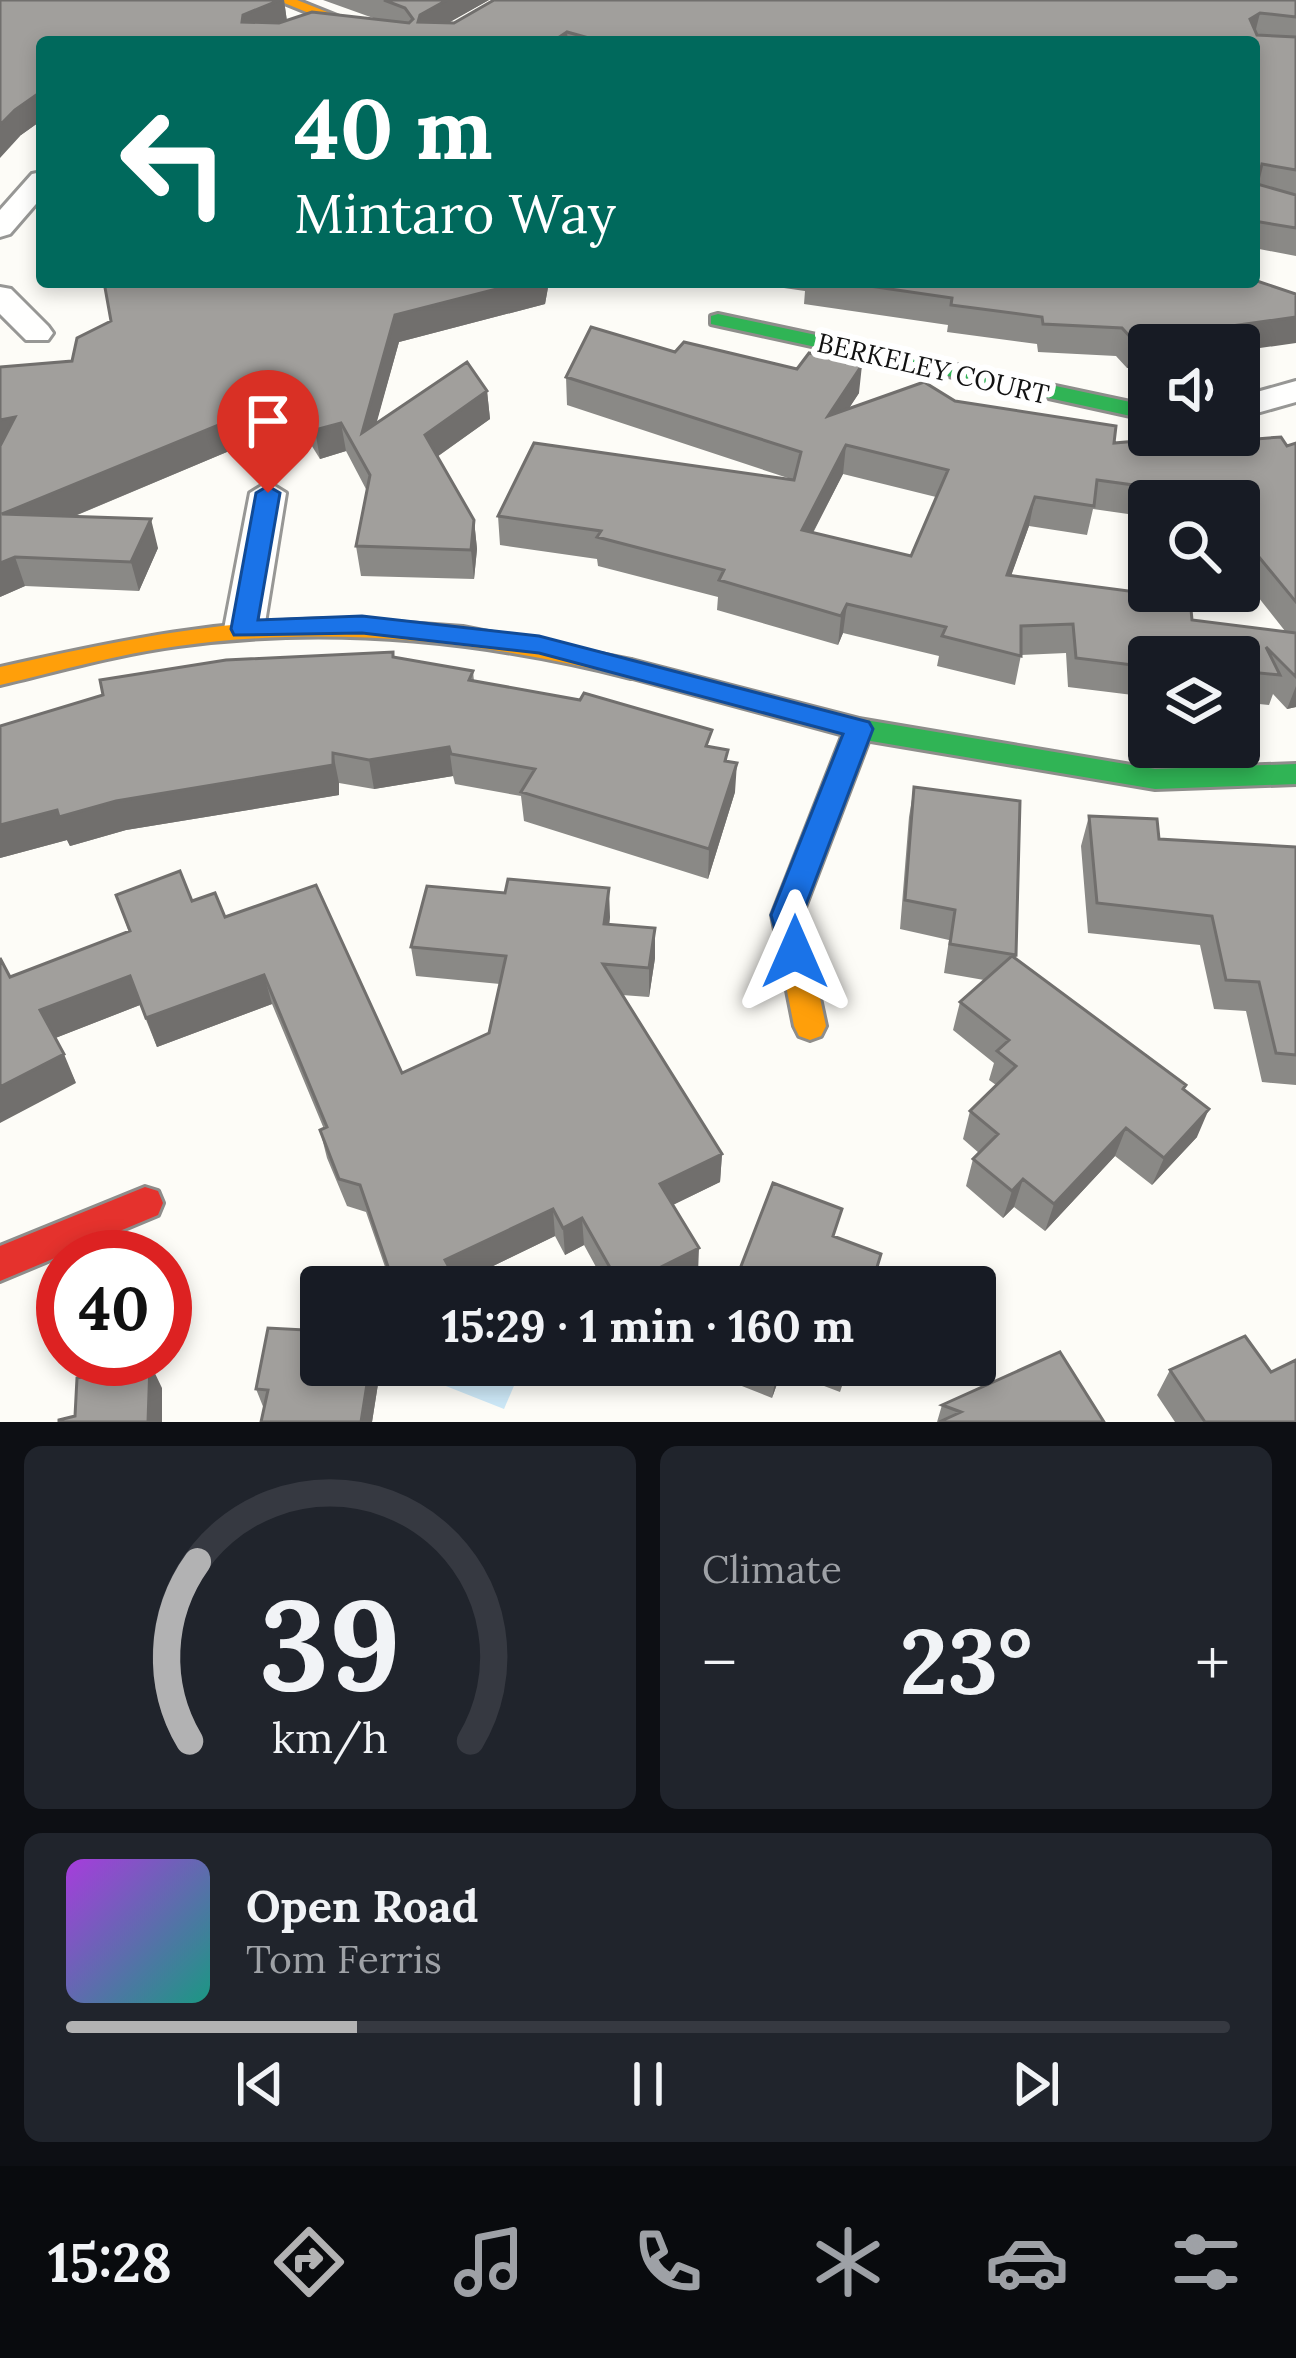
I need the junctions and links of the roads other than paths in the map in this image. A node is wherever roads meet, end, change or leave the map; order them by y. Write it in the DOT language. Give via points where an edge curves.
graph roads {
  1 [pos="284,0"];
  2 [pos="322,20"];
  3 [pos="281,34"];
  4 [pos="374,36"];
  5 [pos="36,187"];
  6 [pos="0,228"];
  7 [pos="0,296"];
  8 [pos="718,320"];
  9 [pos="37,333"];
  10 [pos="1296,391"];
  11 [pos="1260,402"];
  12 [pos="1128,408"];
  13 [pos="268,493"];
  14 [pos="244,629"];
  15 [pos="0,676"];
  16 [pos="859,729"];
  17 [pos="1296,775"];
  18 [pos="810,1027"];
  19 [pos="145,1203"];
  20 [pos="0,1264"];
  1 -- 2 [label="street"];
  2 -- 3 [label="street"];
  2 -- 4 [label="street"];
  5 -- 6 [label="street"];
  7 -- 9 [label="street"];
  8 -- 12 [label="street, BERKELEY COURT"];
  10 -- 11 [label="street"];
  13 -- 14 [label="street"];
  14 -- 15 [label="street" via="108,649"];
  14 -- 16 [label="street" via="362,625 539,644"];
  16 -- 17 [label="street" via="1155,779"];
  16 -- 18 [label="street" via="787,915"];
  19 -- 20 [label="street"];
}
